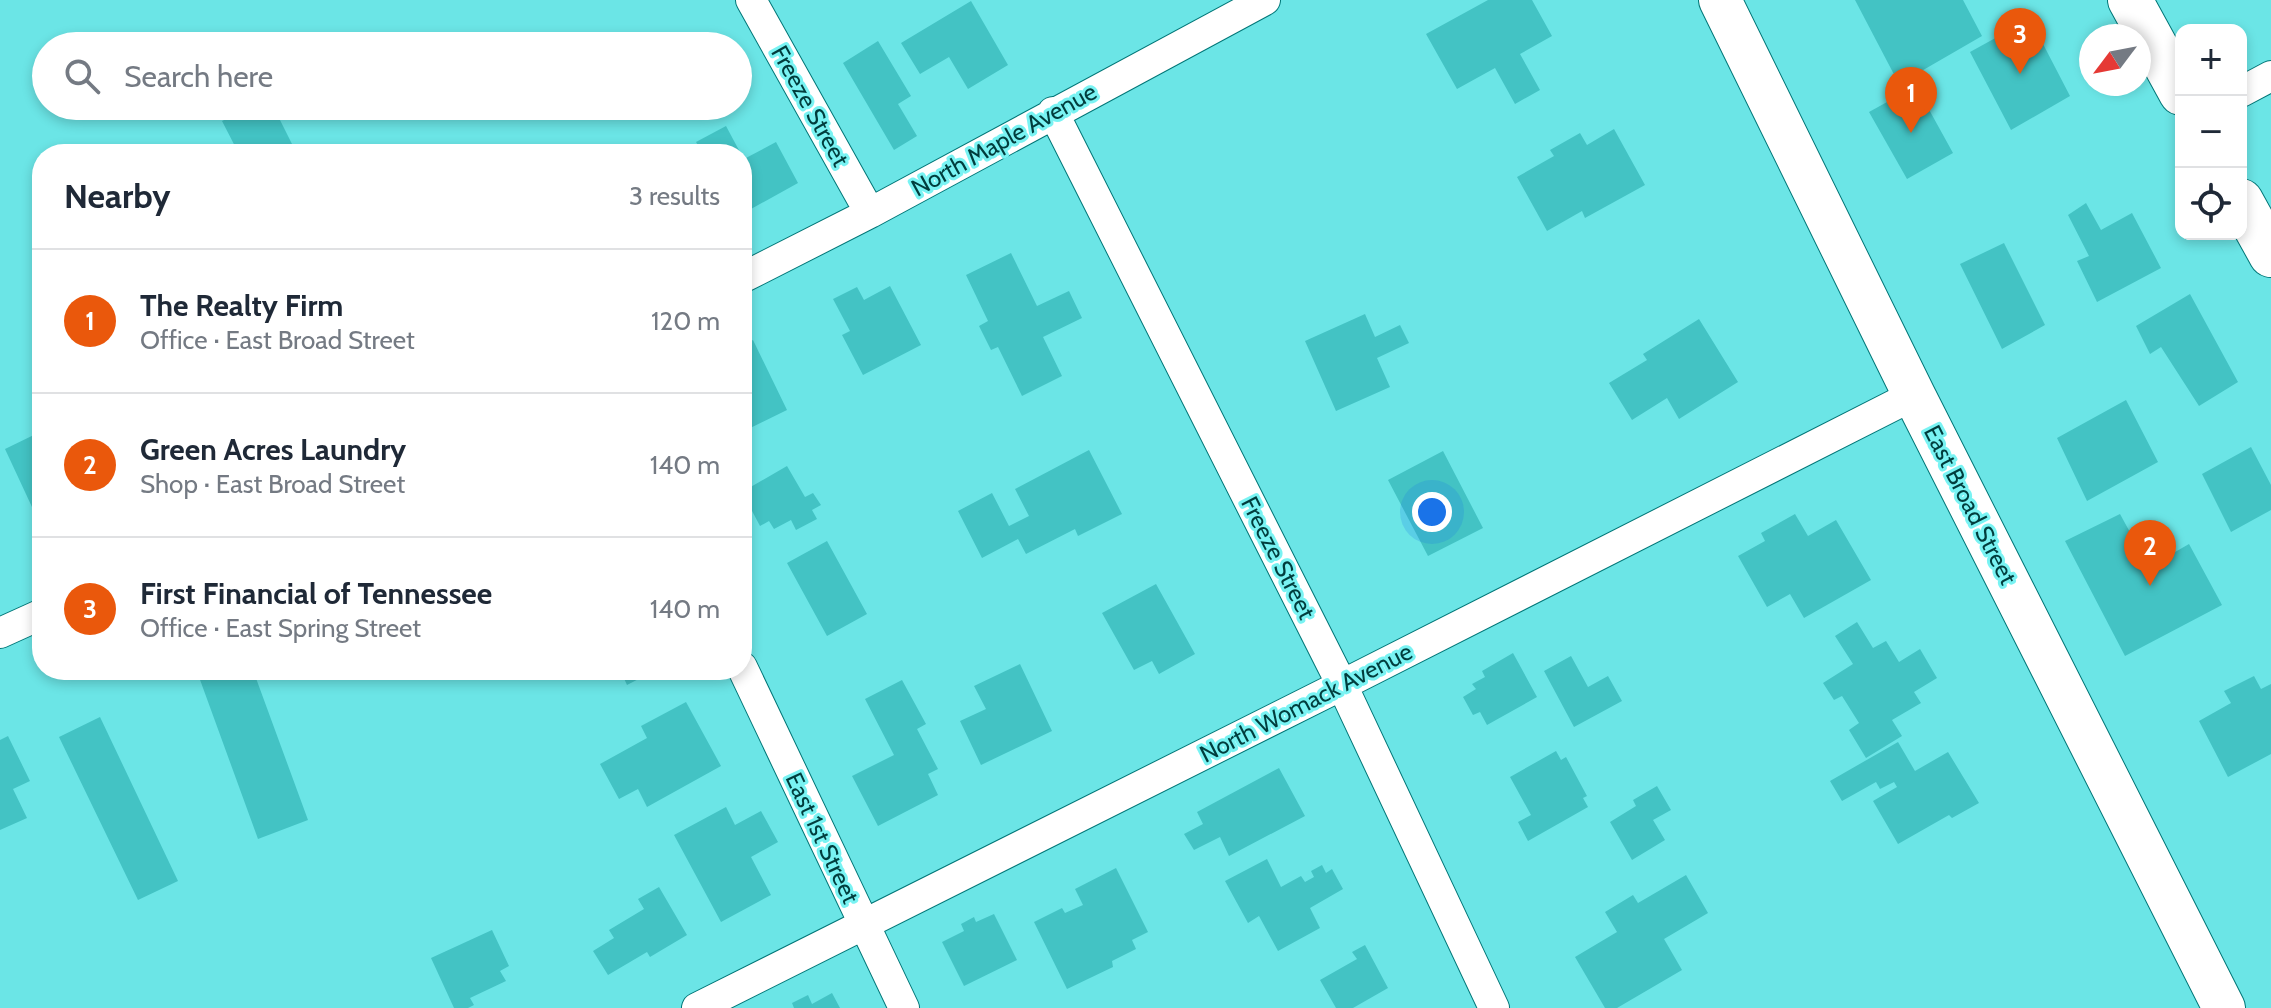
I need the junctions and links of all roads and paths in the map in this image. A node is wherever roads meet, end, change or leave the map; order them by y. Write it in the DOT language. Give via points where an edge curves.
graph roads {
  1 [pos="751,0"];
  2 [pos="1265,0"];
  3 [pos="1720,0"];
  4 [pos="2130,0"];
  5 [pos="2271,76"];
  6 [pos="2175,82"];
  7 [pos="2247,89"];
  8 [pos="1053,112"];
  9 [pos="2247,212"];
  10 [pos="870,213"];
  11 [pos="2271,255"];
  12 [pos="752,273"];
  13 [pos="1914,395"];
  14 [pos="32,619"];
  15 [pos="0,633"];
  16 [pos="748,680"];
  17 [pos="1342,685"];
  18 [pos="864,925"];
  19 [pos="697,1008"];
  20 [pos="904,1008"];
  21 [pos="1494,1008"];
  22 [pos="2224,1008"];
  1 -- 10 [label="street, Freeze Street"];
  2 -- 8 [label="street, North Maple Avenue"];
  3 -- 13 [label="street, East Broad Street"];
  4 -- 6 [label="main road"];
  5 -- 7 [label="street"];
  8 -- 10 [label="street, North Maple Avenue"];
  8 -- 17 [label="street, Freeze Street"];
  9 -- 11 [label="main road"];
  10 -- 12 [label="street, North Maple Avenue"];
  13 -- 17 [label="street, North Womack Avenue"];
  13 -- 22 [label="street, East Broad Street"];
  14 -- 15 [label="street"];
  16 -- 18 [label="street, East 1st Street"];
  17 -- 18 [label="street, North Womack Avenue"];
  17 -- 21 [label="street, Freeze Street"];
  18 -- 19 [label="street, North Womack Avenue"];
  18 -- 20 [label="street, East 1st Street"];
}
